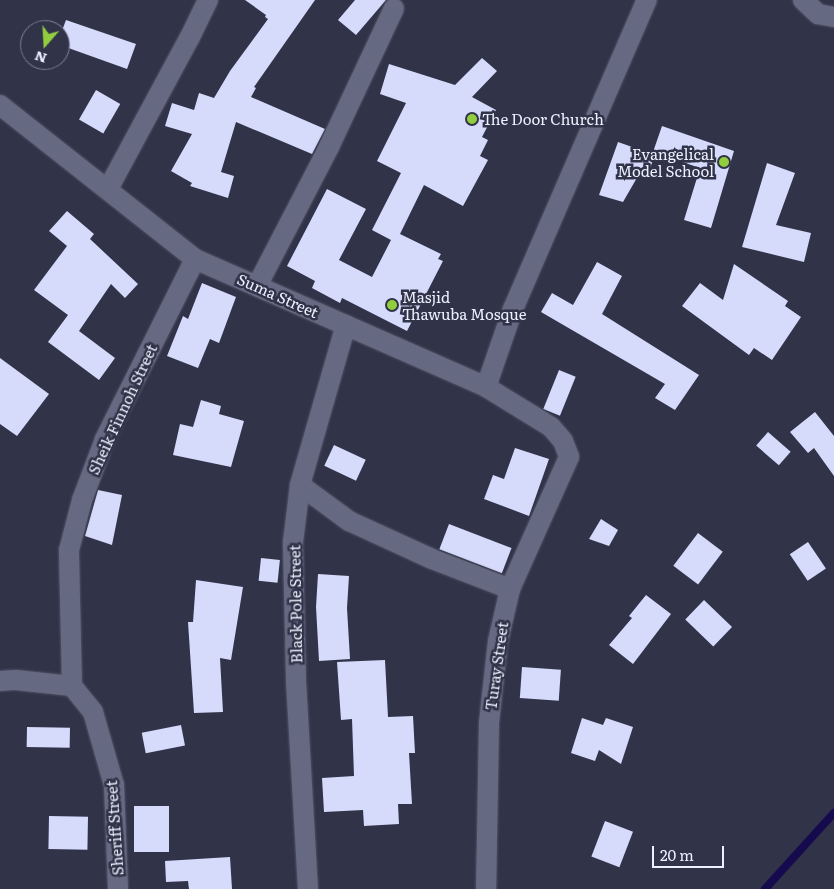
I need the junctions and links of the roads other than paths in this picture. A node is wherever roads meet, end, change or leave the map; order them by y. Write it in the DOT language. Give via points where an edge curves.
graph roads {
  1 [pos="208,0"];
  2 [pos="647,0"];
  3 [pos="802,0"];
  4 [pos="394,8"];
  5 [pos="834,18"];
  6 [pos="0,105"];
  7 [pos="108,189"];
  8 [pos="195,259"];
  9 [pos="257,286"];
  10 [pos="346,325"];
  11 [pos="486,388"];
  12 [pos="569,457"];
  13 [pos="300,485"];
  14 [pos="510,589"];
  15 [pos="0,681"];
  16 [pos="72,686"];
  17 [pos="118,889"];
  18 [pos="308,889"];
  19 [pos="486,889"];
  1 -- 7 [label="street"];
  2 -- 11 [label="street" via="513,309"];
  3 -- 5 [label="street" via="818,14"];
  4 -- 9 [label="street" via="329,147"];
  6 -- 7 [label="street, Suma Street"];
  7 -- 8 [label="street, Suma Street"];
  8 -- 9 [label="street, Suma Street"];
  8 -- 16 [label="street, Sheik Finnoh Street" via="105,439 82,500 69,550"];
  9 -- 10 [label="street, Suma Street"];
  10 -- 11 [label="street, Suma Street"];
  10 -- 13 [label="street, Black Pole Street"];
  11 -- 12 [label="street, Suma Street" via="551,427 563,441"];
  12 -- 14 [label="street, Turay Street"];
  13 -- 14 [label="street" via="349,521"];
  13 -- 18 [label="street, Black Pole Street" via="293,552 296,680"];
  14 -- 19 [label="street, Turay Street" via="498,641 489,723"];
  15 -- 16 [label="street"];
  16 -- 17 [label="street, Sheriff Street" via="93,712 114,785"];
}
